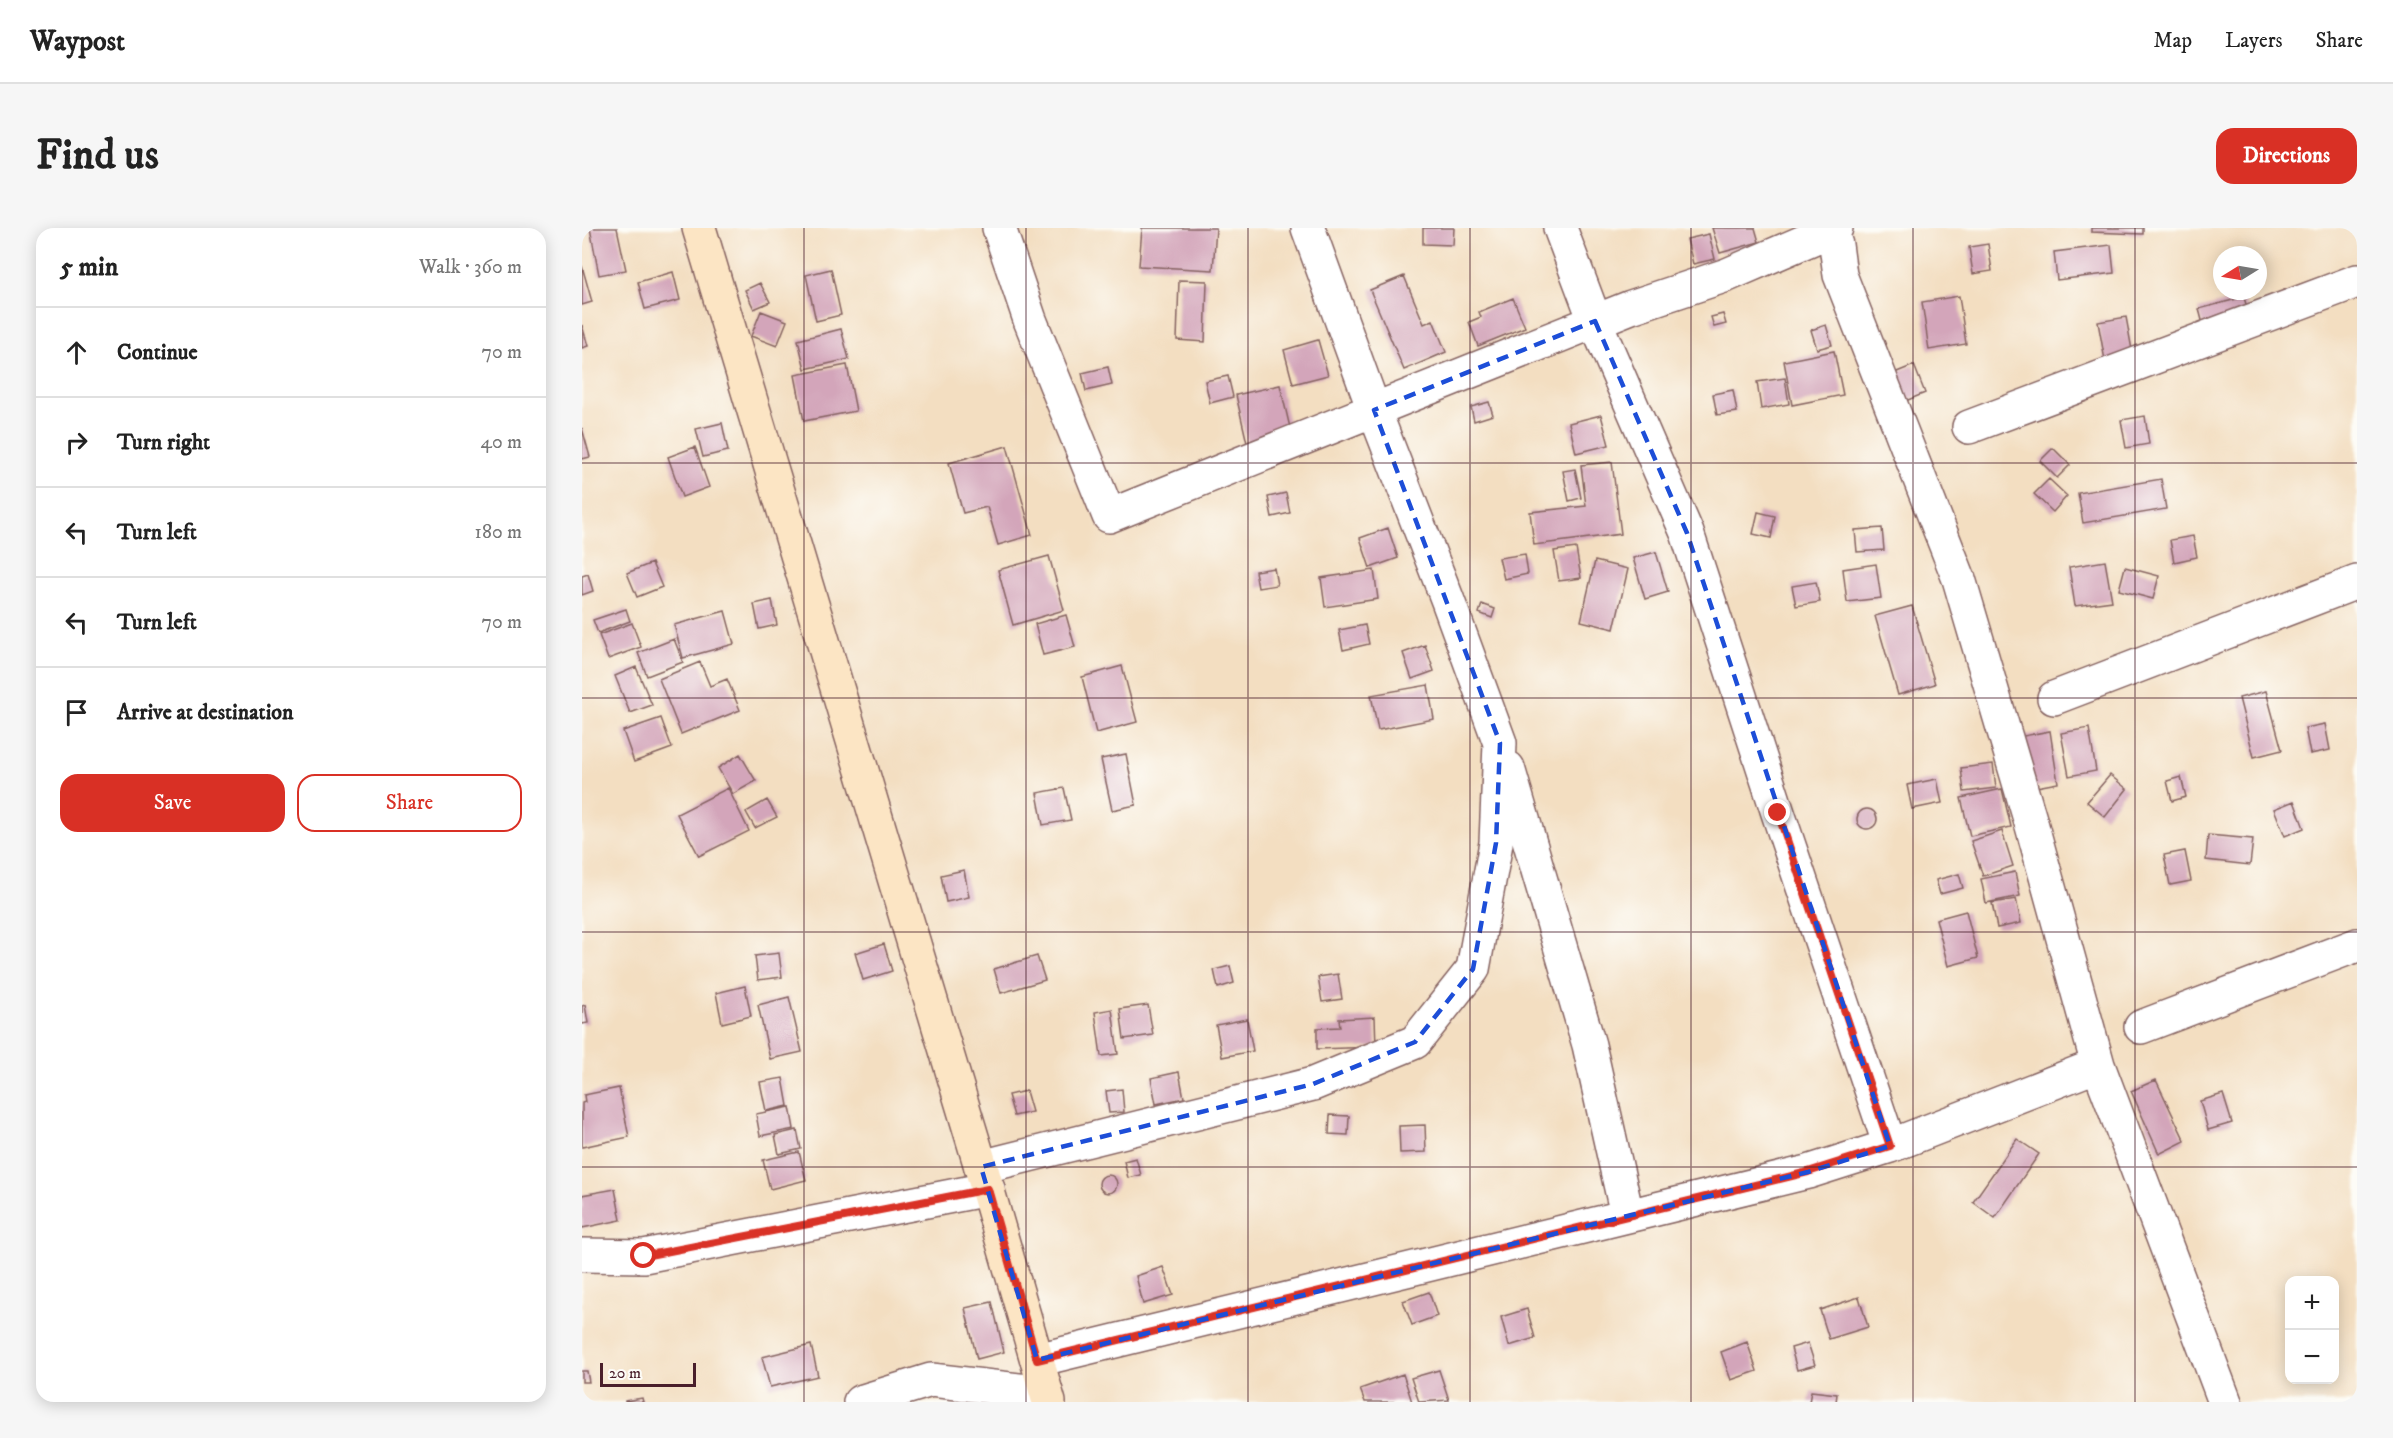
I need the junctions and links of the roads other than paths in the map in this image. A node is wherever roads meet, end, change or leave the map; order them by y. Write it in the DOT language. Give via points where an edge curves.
graph roads {
  1 [pos="699,228"];
  2 [pos="999,228"];
  3 [pos="1308,228"];
  4 [pos="1560,228"];
  5 [pos="1832,229"];
  6 [pos="2357,281"];
  7 [pos="1595,321"];
  8 [pos="1374,410"];
  9 [pos="1969,427"];
  10 [pos="2357,582"];
  11 [pos="2054,698"];
  12 [pos="1500,743"];
  13 [pos="2357,945"];
  14 [pos="2141,1027"];
  15 [pos="2098,1065"];
  16 [pos="1890,1146"];
  17 [pos="984,1178"];
  18 [pos="1627,1215"];
  19 [pos="582,1255"];
  20 [pos="1037,1360"];
  21 [pos="1048,1397"];
  22 [pos="860,1402"];
  23 [pos="2225,1402"];
  1 -- 17 [label="street"];
  2 -- 8 [label="street" via="1030,320 1109,516"];
  3 -- 8 [label="street"];
  4 -- 7 [label="street"];
  5 -- 7 [label="street" via="1727,275"];
  5 -- 15 [label="street" via="1840,275 1959,579"];
  6 -- 9 [label="street"];
  7 -- 8 [label="street"];
  7 -- 16 [label="street" via="1688,533"];
  8 -- 12 [label="street"];
  10 -- 11 [label="street"];
  12 -- 17 [label="street" via="1496,843 1473,969 1415,1042 1313,1084"];
  12 -- 18 [label="street" via="1589,1045"];
  13 -- 14 [label="street"];
  15 -- 16 [label="street"];
  15 -- 23 [label="street"];
  16 -- 18 [label="street" via="1808,1172"];
  17 -- 19 [label="street" via="644,1256"];
  17 -- 20 [label="street"];
  18 -- 20 [label="street"];
  20 -- 21 [label="street"];
  21 -- 22 [label="street" via="931,1380"];
}
